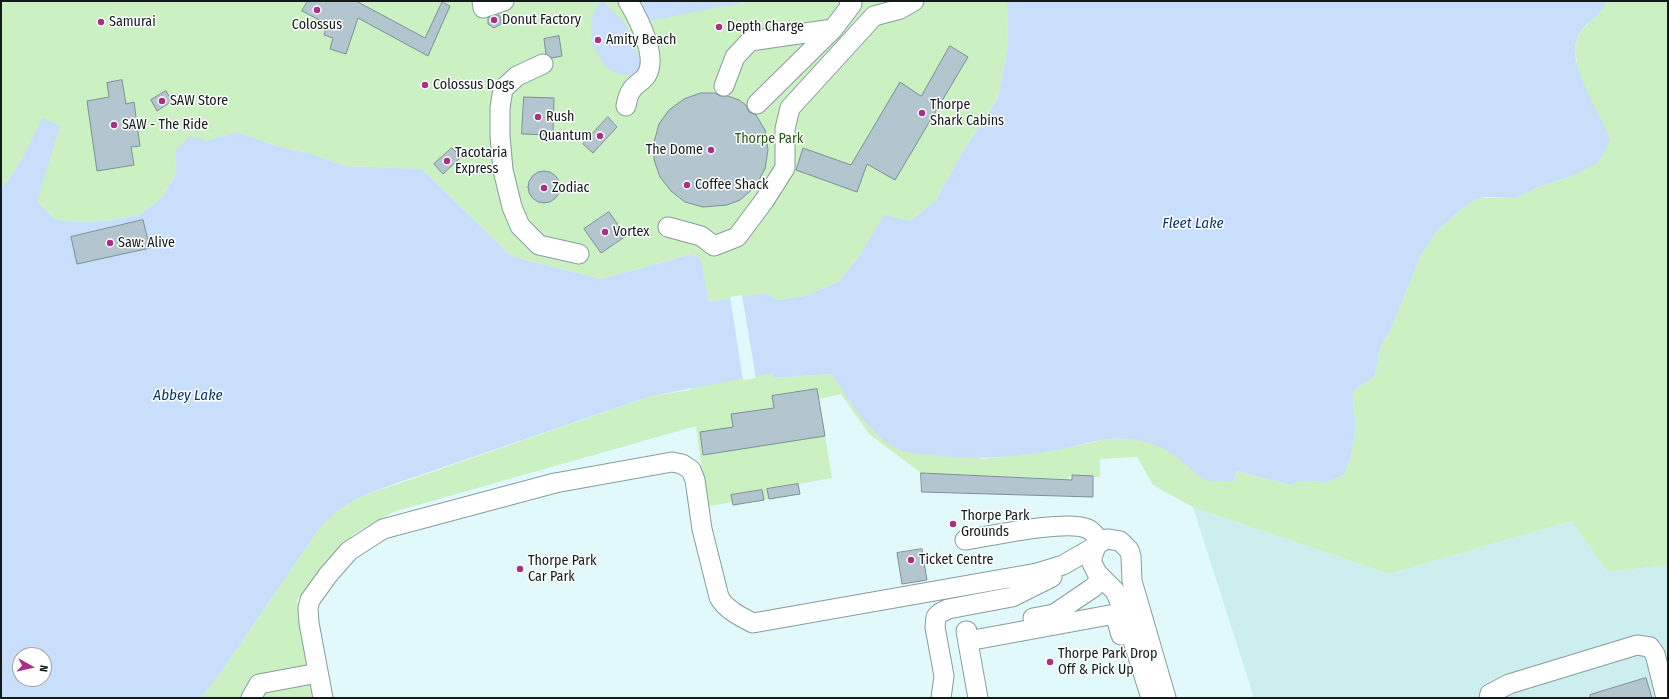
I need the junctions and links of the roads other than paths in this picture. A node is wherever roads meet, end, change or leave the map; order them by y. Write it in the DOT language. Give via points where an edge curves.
graph roads {
  1 [pos="482,1"];
  2 [pos="504,1"];
  3 [pos="628,1"];
  4 [pos="914,1"];
  5 [pos="851,2"];
  6 [pos="874,16"];
  7 [pos="833,29"];
  8 [pos="542,64"];
  9 [pos="724,86"];
  10 [pos="757,104"];
  11 [pos="626,106"];
  12 [pos="668,227"];
  13 [pos="579,254"];
  14 [pos="965,540"];
  15 [pos="1096,549"];
  16 [pos="1102,577"];
  17 [pos="1042,578"];
  18 [pos="967,636"];
  19 [pos="936,672"];
  20 [pos="318,674"];
  21 [pos="251,698"];
  22 [pos="323,698"];
  23 [pos="942,698"];
  24 [pos="949,698"];
  25 [pos="978,698"];
  26 [pos="1140,698"];
  27 [pos="1151,698"];
  28 [pos="1166,698"];
  29 [pos="1488,698"];
  30 [pos="1666,698"];
  1 -- 2 [label="street" via="483,8"];
  3 -- 11 [label="street" via="640,20 651,66 646,76 631,90"];
  4 -- 6 [label="street" via="900,9"];
  5 -- 6 [label="street"];
  5 -- 7 [label="street"];
  6 -- 12 [label="street" via="790,108 785,129 785,168 737,237 714,246 701,236"];
  7 -- 9 [label="street" via="750,41 735,57"];
  7 -- 10 [label="street"];
  8 -- 13 [label="street" via="518,76 503,89 500,108 503,170 512,207 520,226 539,245"];
  14 -- 15 [label="street" via="1061,525 1078,526 1090,529"];
  15 -- 16 [label="street" via="1094,568"];
  15 -- 17 [label="street"];
  15 -- 28 [label="street" via="1107,539 1120,541 1129,550 1132,581"];
  16 -- 18 [label="street" via="1094,587 1054,614"];
  16 -- 27 [label="street" via="1115,591 1123,609"];
  17 -- 19 [label="street" via="994,594 940,603 934,607 928,615 927,625"];
  17 -- 20 [label="street" via="753,626 721,600 712,575 702,529 695,480 691,470 682,464 672,462 555,483 383,530 349,551 310,600 309,623"];
  17 -- 23 [label="street" via="1012,597 948,609 936,617 935,626 944,676"];
  17 -- 24 [label="street" via="1012,605 950,615 944,621 942,628 953,687"];
  18 -- 25 [label="street"];
  18 -- 26 [label="street" via="1115,614"];
  20 -- 21 [label="street" via="259,684"];
  20 -- 22 [label="street"];
  29 -- 30 [label="street" via="1490,694 1509,684 1638,645 1650,647 1655,654"];
}
